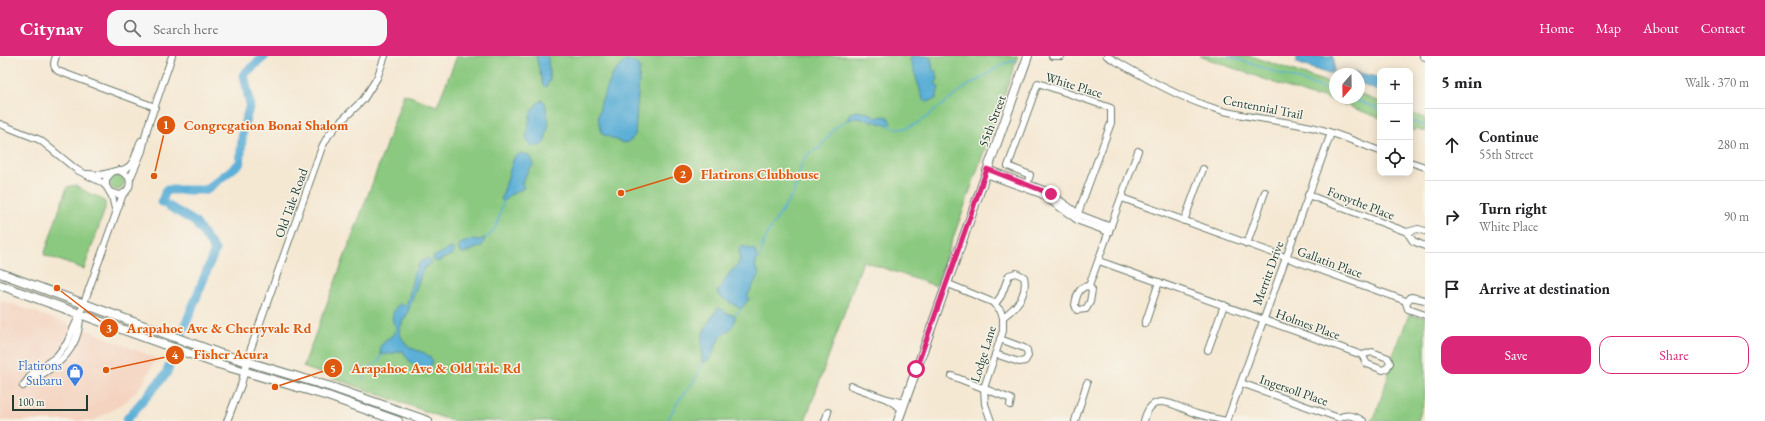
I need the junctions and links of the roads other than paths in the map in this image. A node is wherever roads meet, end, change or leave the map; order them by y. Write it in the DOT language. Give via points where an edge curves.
graph roads {
  1 [pos="56,56"];
  2 [pos="172,56"];
  3 [pos="385,56"];
  4 [pos="1028,56"];
  5 [pos="1052,56"];
  6 [pos="1061,56"];
  7 [pos="1107,56"];
  8 [pos="155,107"];
  9 [pos="0,124"];
  10 [pos="147,129"];
  11 [pos="1331,134"];
  12 [pos="1377,150"];
  13 [pos="1138,151"];
  14 [pos="1413,163"];
  15 [pos="1425,167"];
  16 [pos="1203,169"];
  17 [pos="118,170"];
  18 [pos="986,171"];
  19 [pos="82,173"];
  20 [pos="109,173"];
  21 [pos="130,179"];
  22 [pos="106,186"];
  23 [pos="1027,186"];
  24 [pos="110,192"];
  25 [pos="1265,192"];
  26 [pos="123,194"];
  27 [pos="1308,195"];
  28 [pos="1122,198"];
  29 [pos="116,216"];
  30 [pos="1077,216"];
  31 [pos="1184,221"];
  32 [pos="1110,229"];
  33 [pos="1425,231"];
  34 [pos="1407,232"];
  35 [pos="1247,244"];
  36 [pos="1425,246"];
  37 [pos="1286,257"];
  38 [pos="1099,261"];
  39 [pos="0,273"];
  40 [pos="1159,282"];
  41 [pos="946,283"];
  42 [pos="0,285"];
  43 [pos="1089,286"];
  44 [pos="1425,300"];
  45 [pos="1406,301"];
  46 [pos="83,304"];
  47 [pos="995,304"];
  48 [pos="1224,306"];
  49 [pos="80,314"];
  50 [pos="1425,315"];
  51 [pos="1003,317"];
  52 [pos="1264,320"];
  53 [pos="1145,324"];
  54 [pos="1000,339"];
  55 [pos="1208,350"];
  56 [pos="995,354"];
  57 [pos="1362,355"];
  58 [pos="247,362"];
  59 [pos="244,372"];
  60 [pos="952,376"];
  61 [pos="1087,383"];
  62 [pos="1241,383"];
  63 [pos="851,386"];
  64 [pos="984,388"];
  65 [pos="1010,405"];
  66 [pos="904,406"];
  67 [pos="828,412"];
  68 [pos="1340,420"];
  69 [pos="227,421"];
  70 [pos="398,421"];
  71 [pos="428,421"];
  72 [pos="825,421"];
  73 [pos="898,421"];
  74 [pos="992,421"];
  75 [pos="1075,421"];
  76 [pos="1144,421"];
  77 [pos="1227,421"];
  78 [pos="1363,421"];
  1 -- 8 [label="street" via="54,68 58,71"];
  2 -- 8 [label="street"];
  3 -- 58 [label="street, Old Tale Road" via="375,81 363,100 339,122 322,147"];
  4 -- 18 [label="main road, 55th Street"];
  5 -- 6 [label="street"];
  7 -- 11 [label="street, Centennial Trail" via="1156,85 1215,109 1250,118 1313,128"];
  8 -- 10 [label="street"];
  9 -- 19 [label="street" via="40,140"];
  10 -- 17 [label="street" via="133,161 126,168"];
  10 -- 21 [label="street" via="142,151"];
  11 -- 12 [label="street, Centennial Trail"];
  11 -- 27 [label="street, Merritt Drive"];
  13 -- 28 [label="street"];
  14 -- 15 [label="street"];
  16 -- 31 [label="street"];
  17 -- 20 [label="street"];
  17 -- 21 [label="street" via="126,173"];
  18 -- 23 [label="street"];
  18 -- 41 [label="main road, 55th Street"];
  19 -- 20 [label="street"];
  19 -- 22 [label="street"];
  20 -- 22 [label="street"];
  21 -- 26 [label="street" via="129,188"];
  22 -- 24 [label="street"];
  23 -- 30 [label="street"];
  23 -- 30 [label="street, White Place" via="1030,175 1008,166 1038,83 1111,108 1110,123"];
  24 -- 26 [label="street" via="116,195"];
  24 -- 29 [label="street"];
  25 -- 35 [label="street"];
  26 -- 29 [label="street"];
  27 -- 34 [label="street, Forsythe Place"];
  27 -- 37 [label="street, Merritt Drive"];
  28 -- 31 [label="street, Gallatin Place"];
  28 -- 32 [label="street"];
  29 -- 46 [label="street"];
  30 -- 32 [label="street"];
  31 -- 35 [label="street, Gallatin Place"];
  32 -- 38 [label="street"];
  33 -- 34 [label="street, Forsythe Place" via="1418,229"];
  34 -- 36 [label="street, Forsythe Place" via="1413,241"];
  35 -- 37 [label="street, Gallatin Place"];
  37 -- 45 [label="street, Gallatin Place"];
  37 -- 52 [label="street, Merritt Drive"];
  38 -- 40 [label="street, Holmes Place"];
  38 -- 43 [label="street"];
  39 -- 46 [label="main road"];
  40 -- 48 [label="street, Holmes Place"];
  40 -- 53 [label="street"];
  41 -- 47 [label="street"];
  41 -- 66 [label="main road, 55th Street"];
  42 -- 49 [label="main road"];
  44 -- 45 [label="street, Gallatin Place" via="1414,297"];
  45 -- 50 [label="street, Gallatin Place" via="1408,309"];
  46 -- 49 [label="street"];
  46 -- 58 [label="main road"];
  47 -- 51 [label="street, Lodge Lane"];
  47 -- 51 [label="street, Lodge Lane" via="1009,275 1016,273 1024,276 1025,285 1021,298 1016,307"];
  48 -- 52 [label="street, Holmes Place"];
  48 -- 55 [label="street"];
  49 -- 49 [label="street" via="64,348 32,374 23,386 58,364 68,354 80,325"];
  49 -- 59 [label="main road"];
  51 -- 54 [label="street, Lodge Lane" via="1004,325"];
  52 -- 57 [label="street, Holmes Place"];
  52 -- 62 [label="street, Merritt Drive"];
  54 -- 56 [label="street, Lodge Lane"];
  54 -- 56 [label="street" via="1024,348 1028,356 1025,361 1019,362"];
  56 -- 64 [label="street, Lodge Lane"];
  58 -- 59 [label="street, Old Tale Road"];
  58 -- 71 [label="main road" via="331,387"];
  59 -- 69 [label="street, Old Tale Road"];
  59 -- 70 [label="main road" via="328,396"];
  60 -- 64 [label="street"];
  61 -- 75 [label="street"];
  62 -- 68 [label="street, Ingersoll Place"];
  62 -- 77 [label="street, Merritt Drive"];
  63 -- 66 [label="street"];
  64 -- 65 [label="street" via="1011,399"];
  64 -- 74 [label="street, Lodge Lane" via="985,404"];
  66 -- 73 [label="main road, 55th Street"];
  67 -- 72 [label="street"];
  68 -- 78 [label="street, Ingersoll Place" via="1345,414"];
  76 -- 77 [label="street" via="1152,406 1165,401 1197,414"];
}
